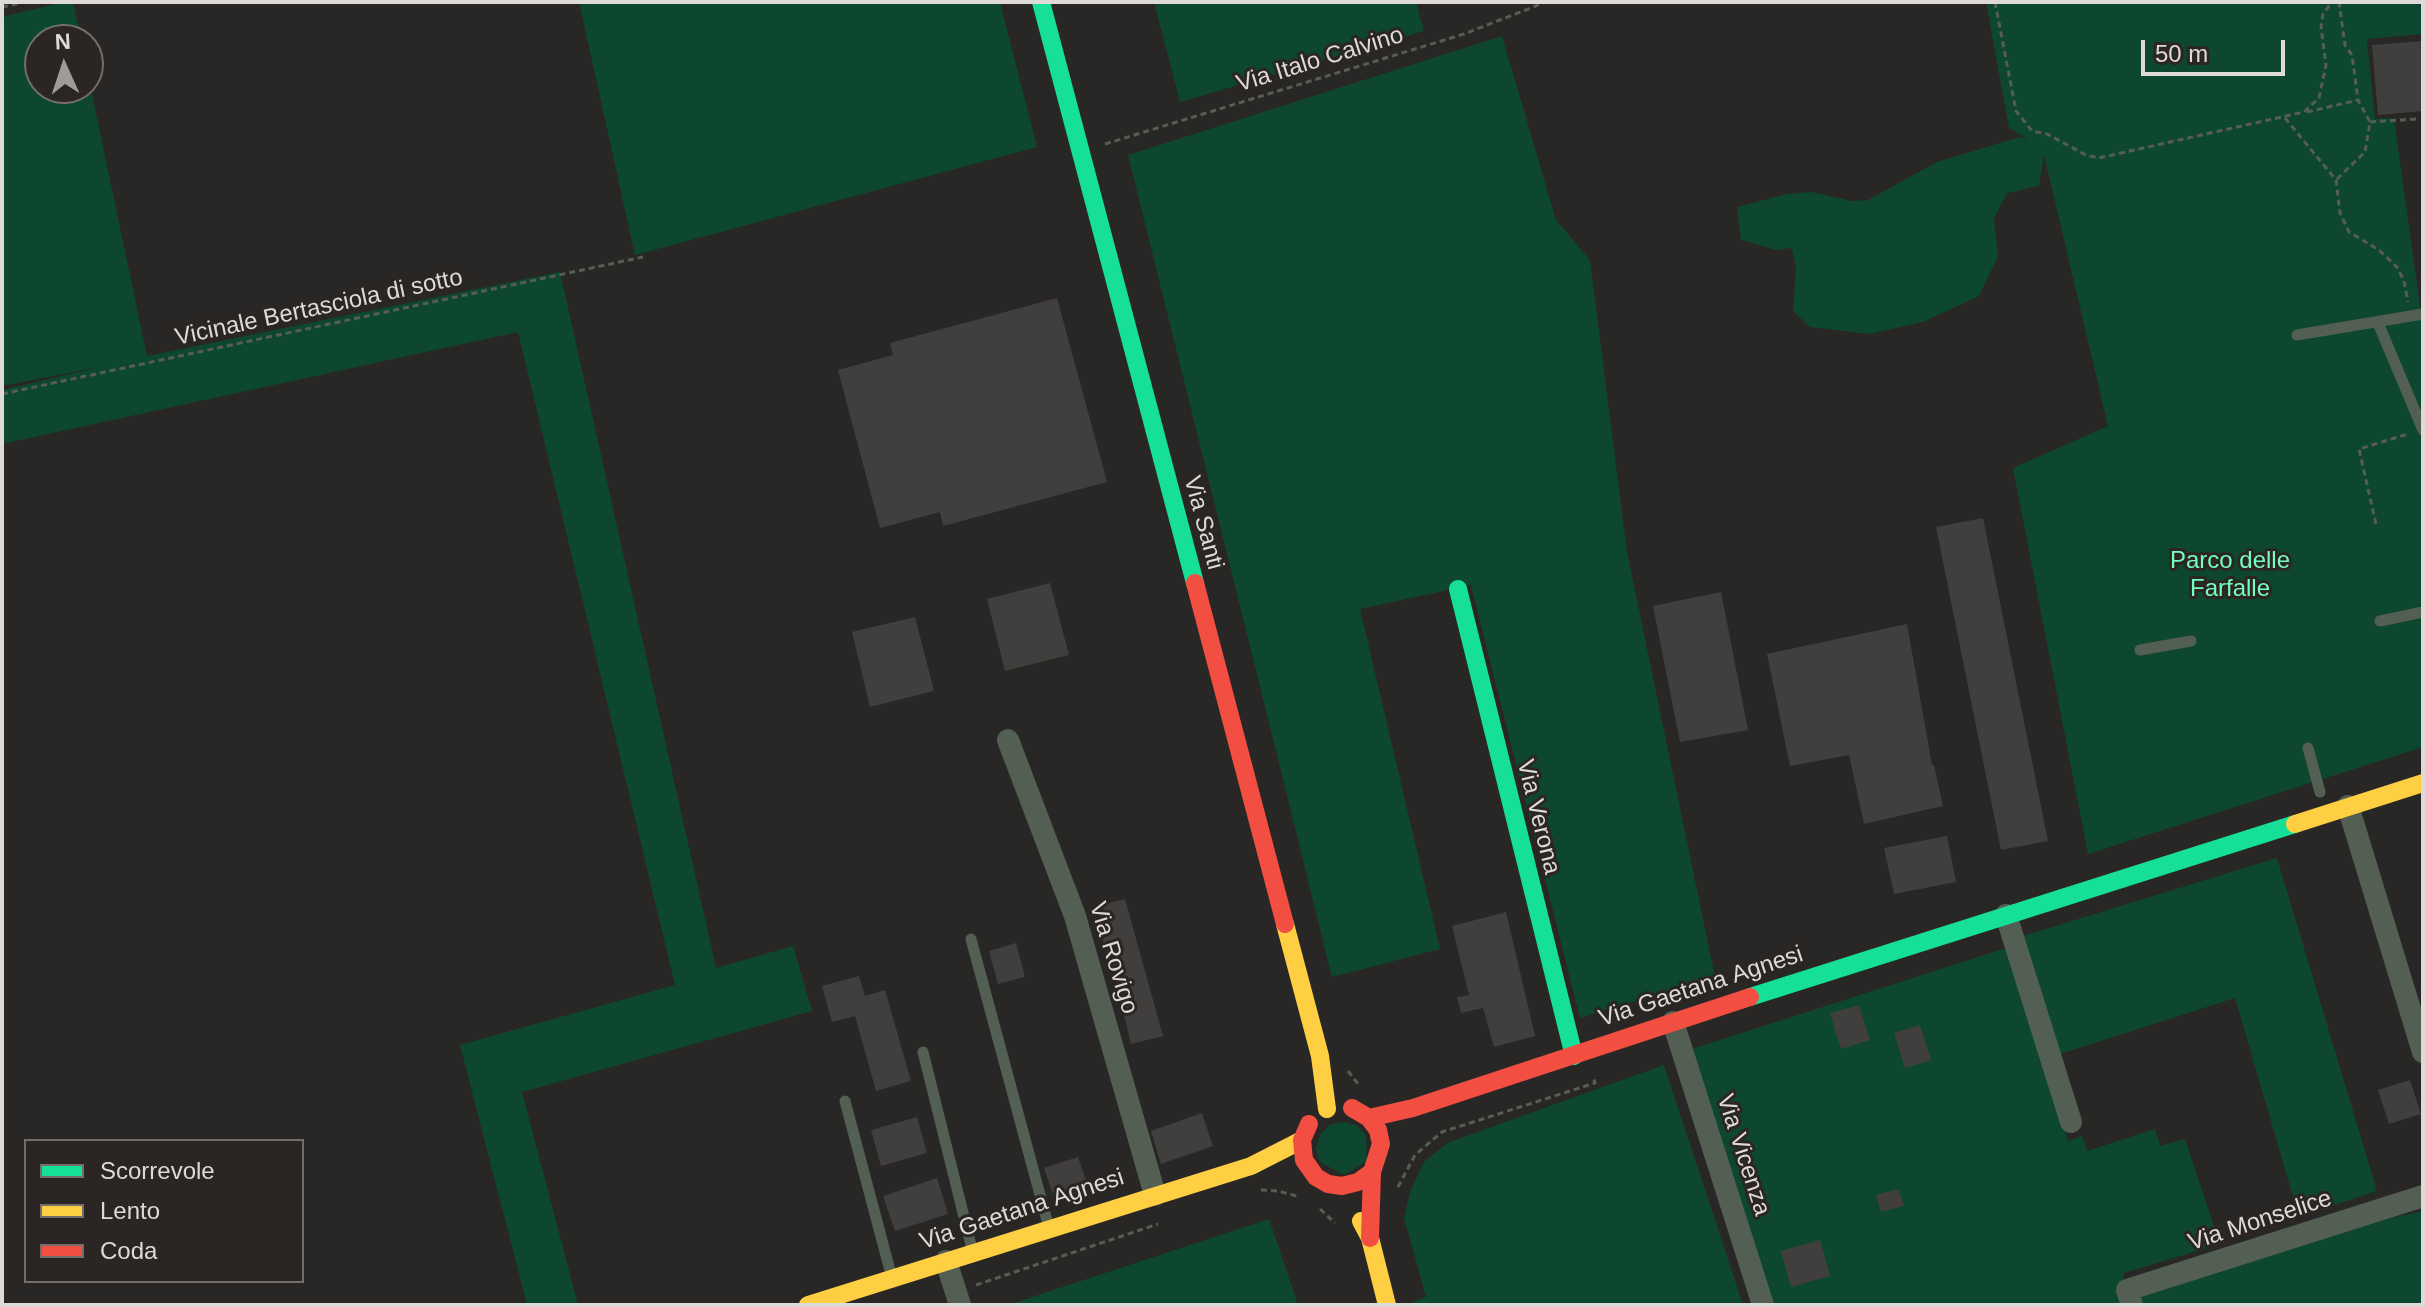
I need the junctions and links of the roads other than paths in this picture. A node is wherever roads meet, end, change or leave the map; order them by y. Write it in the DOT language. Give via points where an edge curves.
graph roads {
  1 [pos="1041,2"];
  2 [pos="2423,314"];
  3 [pos="2378,323"];
  4 [pos="2297,335"];
  5 [pos="2423,430"];
  6 [pos="1458,589"];
  7 [pos="2423,612"];
  8 [pos="2380,621"];
  9 [pos="2191,641"];
  10 [pos="2140,650"];
  11 [pos="1008,740"];
  12 [pos="2308,748"];
  13 [pos="2423,783"];
  14 [pos="2320,792"];
  15 [pos="2348,806"];
  16 [pos="2006,915"];
  17 [pos="971,939"];
  18 [pos="2413,980"];
  19 [pos="1673,1022"];
  20 [pos="923,1052"];
  21 [pos="2423,1052"];
  22 [pos="1580,1054"];
  23 [pos="1320,1056"];
  24 [pos="845,1101"];
  25 [pos="1346,1107"];
  26 [pos="1413,1108"];
  27 [pos="1327,1109"];
  28 [pos="1369,1118"];
  29 [pos="2071,1122"];
  30 [pos="1302,1140"];
  31 [pos="1381,1144"];
  32 [pos="1251,1166"];
  33 [pos="1372,1172"];
  34 [pos="1316,1177"];
  35 [pos="1342,1186"];
  36 [pos="1155,1195"];
  37 [pos="2423,1196"];
  38 [pos="1049,1229"];
  39 [pos="1370,1238"];
  40 [pos="973,1253"];
  41 [pos="946,1261"];
  42 [pos="893,1278"];
  43 [pos="958,1298"];
  44 [pos="808,1305"];
  45 [pos="1387,1305"];
  46 [pos="1763,1305"];
  47 [pos="2132,1305"];
  1 -- 23 [label="street, Via Santi"];
  2 -- 3 [label="lane"];
  3 -- 4 [label="lane"];
  3 -- 5 [label="lane"];
  6 -- 22 [label="street, Via Verona"];
  7 -- 8 [label="lane"];
  9 -- 10 [label="lane"];
  11 -- 36 [label="street, Via Rovigo" via="1075,916"];
  12 -- 14 [label="lane"];
  13 -- 15 [label="street, Via Gaetana Agnesi"];
  15 -- 16 [label="street, Via Gaetana Agnesi"];
  15 -- 18 [label="street"];
  16 -- 19 [label="street, Via Gaetana Agnesi"];
  16 -- 29 [label="street"];
  17 -- 38 [label="lane"];
  18 -- 21 [label="street"];
  19 -- 22 [label="street, Via Gaetana Agnesi"];
  19 -- 46 [label="street, Via Vicenza"];
  20 -- 40 [label="lane"];
  22 -- 26 [label="street, Via Gaetana Agnesi"];
  23 -- 25 [label="street, Via Santi"];
  23 -- 27 [label="street, Via Santi"];
  24 -- 42 [label="lane"];
  25 -- 27 [label="street"];
  25 -- 28 [label="street"];
  26 -- 28 [label="street, Via Gaetana Agnesi"];
  26 -- 31 [label="street"];
  27 -- 30 [label="street" via="1310,1121"];
  28 -- 31 [label="street"];
  30 -- 32 [label="street, Via Gaetana Agnesi"];
  30 -- 34 [label="street" via="1304,1160"];
  31 -- 33 [label="street"];
  32 -- 34 [label="street, Via Gaetana Agnesi"];
  32 -- 36 [label="street, Via Gaetana Agnesi"];
  33 -- 35 [label="street"];
  33 -- 39 [label="street"];
  34 -- 35 [label="street"];
  35 -- 39 [label="street"];
  36 -- 38 [label="street, Via Gaetana Agnesi"];
  37 -- 47 [label="street, Via Monselice" via="2127,1290"];
  38 -- 40 [label="street, Via Gaetana Agnesi"];
  39 -- 45 [label="street"];
  40 -- 41 [label="street, Via Gaetana Agnesi"];
  41 -- 42 [label="street, Via Gaetana Agnesi"];
  41 -- 43 [label="street"];
  42 -- 44 [label="street, Via Gaetana Agnesi"];
}
